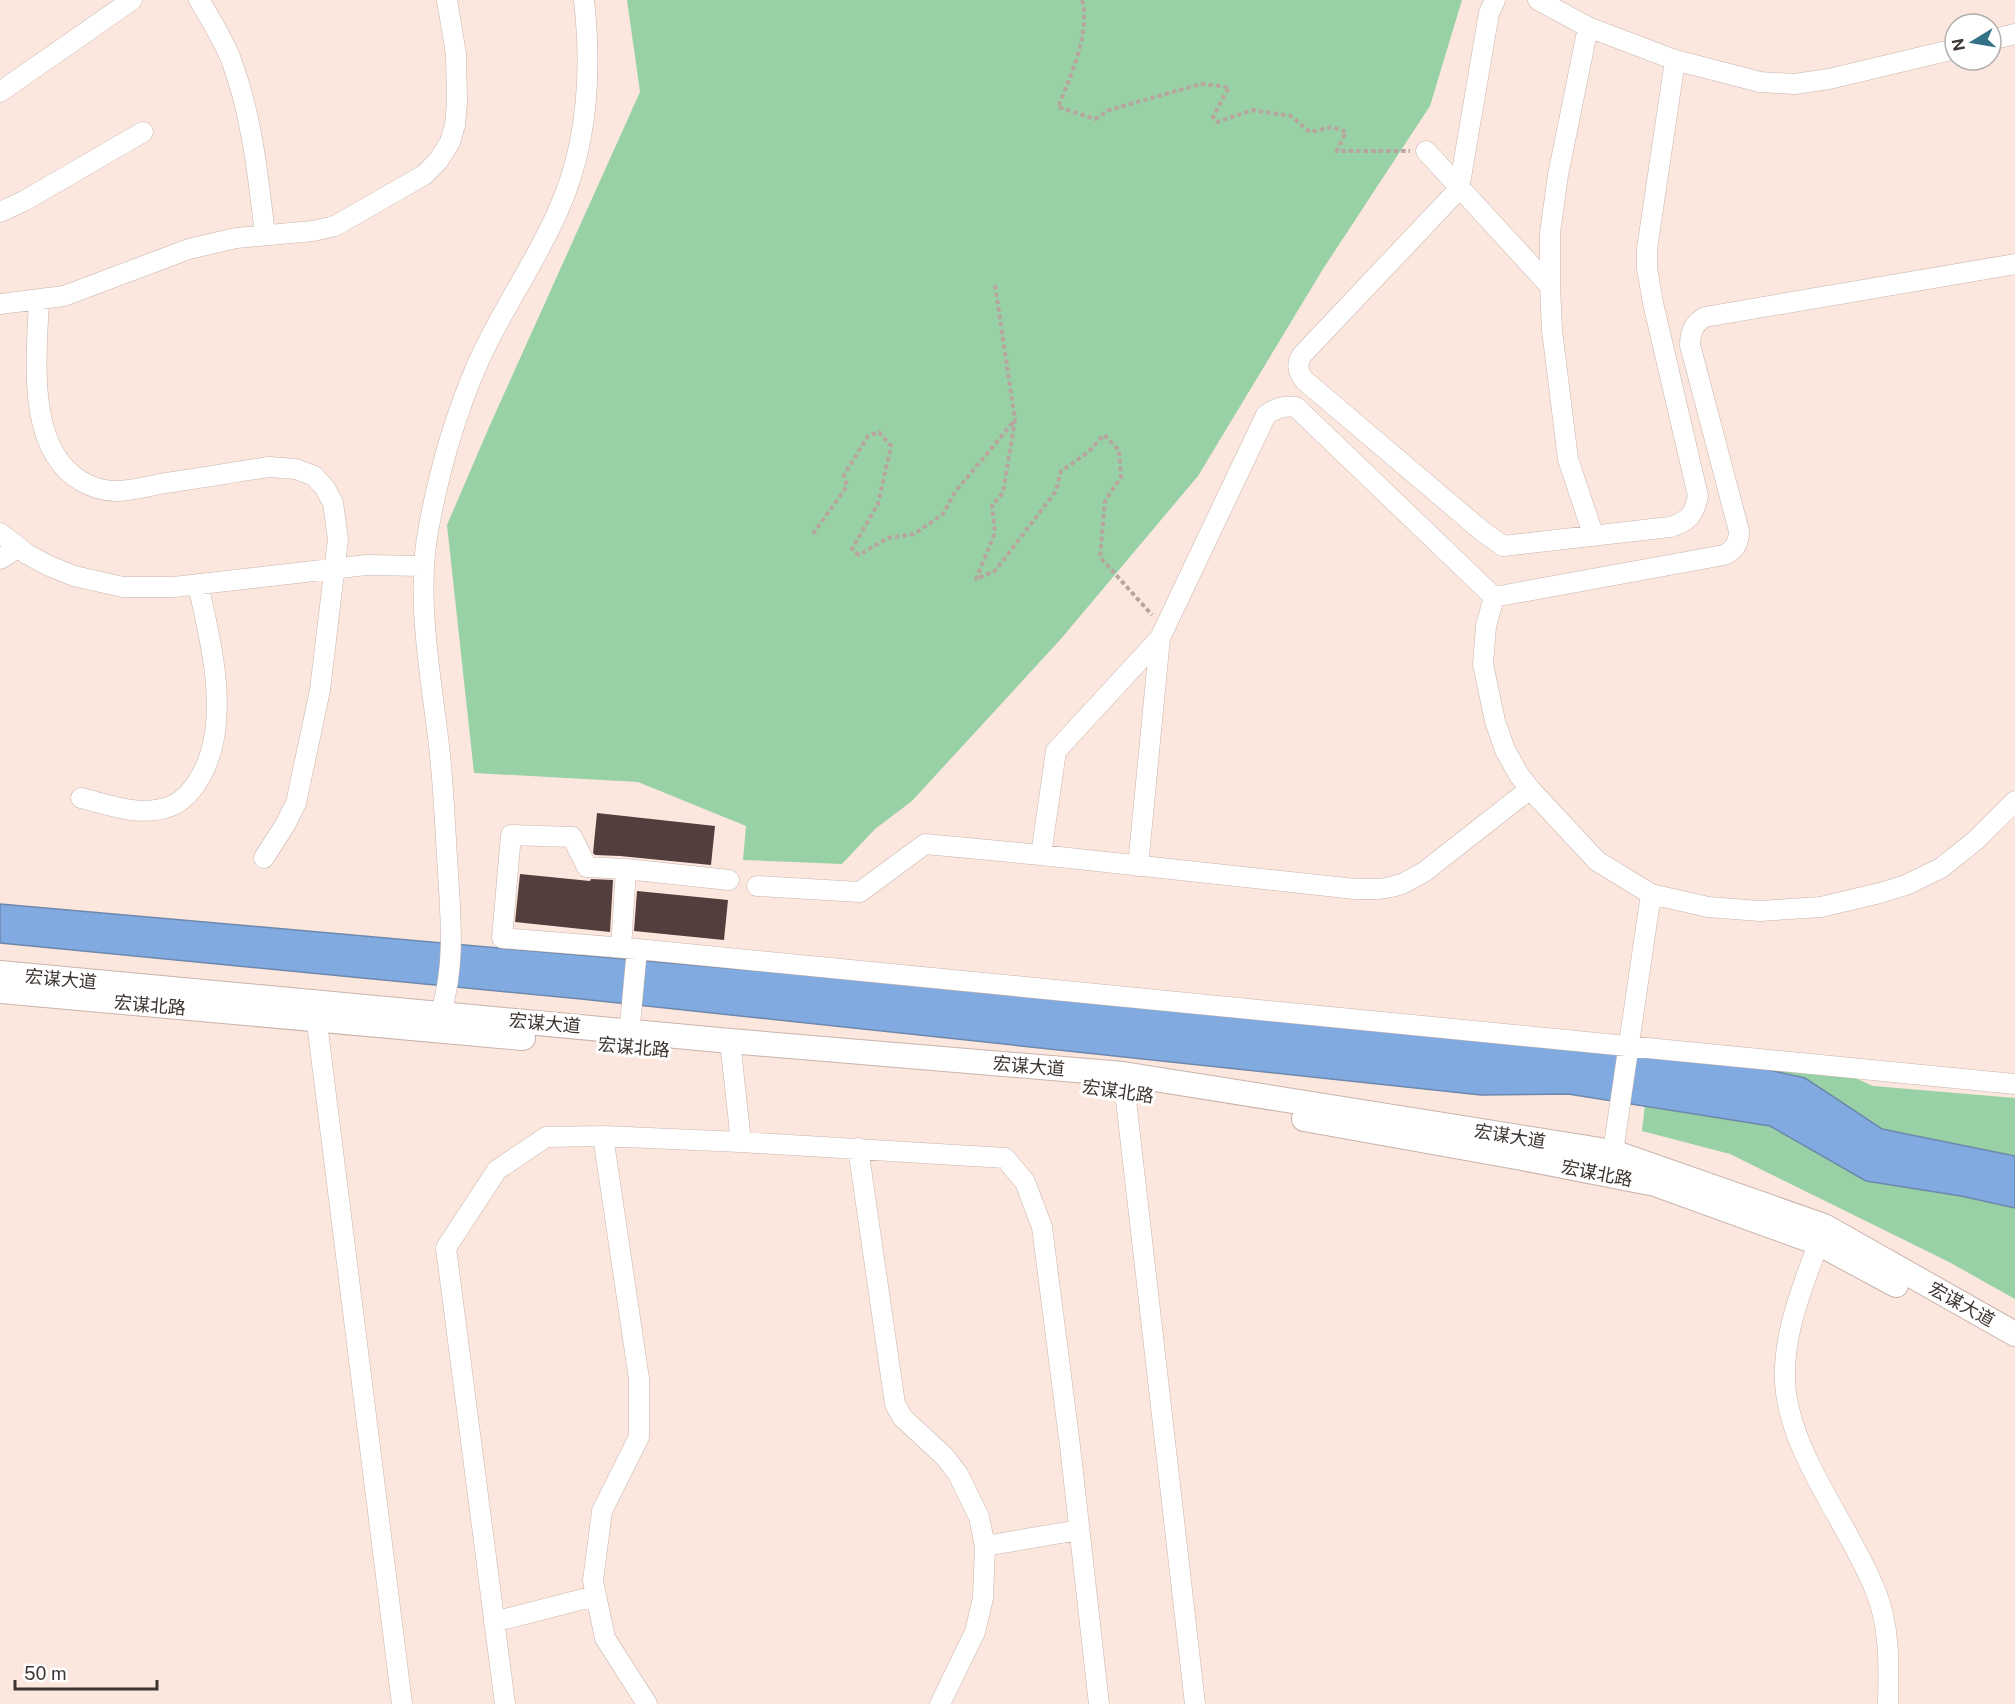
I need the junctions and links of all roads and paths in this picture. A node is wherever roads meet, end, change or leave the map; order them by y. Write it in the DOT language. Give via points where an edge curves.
graph roads {
  1 [pos="132,0"];
  2 [pos="199,0"];
  3 [pos="447,0"];
  4 [pos="584,0"];
  5 [pos="1082,0"];
  6 [pos="1495,0"];
  7 [pos="1538,0"];
  8 [pos="1588,27"];
  9 [pos="1943,51"];
  10 [pos="1675,60"];
  11 [pos="0,92"];
  12 [pos="143,132"];
  13 [pos="1426,151"];
  14 [pos="1459,189"];
  15 [pos="0,212"];
  16 [pos="265,235"];
  17 [pos="2015,264"];
  18 [pos="995,285"];
  19 [pos="1550,286"];
  20 [pos="39,299"];
  21 [pos="0,304"];
  22 [pos="1015,420"];
  23 [pos="0,533"];
  24 [pos="813,534"];
  25 [pos="1593,534"];
  26 [pos="18,548"];
  27 [pos="0,560"];
  28 [pos="424,566"];
  29 [pos="335,570"];
  30 [pos="198,585"];
  31 [pos="1494,597"];
  32 [pos="1162,633"];
  33 [pos="1530,789"];
  34 [pos="81,798"];
  35 [pos="2015,801"];
  36 [pos="1041,855"];
  37 [pos="264,858"];
  38 [pos="1138,866"];
  39 [pos="626,869"];
  40 [pos="729,880"];
  41 [pos="757,886"];
  42 [pos="1651,894"];
  43 [pos="629,948"];
  44 [pos="0,973"];
  45 [pos="0,991"];
  46 [pos="315,1012"];
  47 [pos="441,1013"];
  48 [pos="628,1039"];
  49 [pos="1628,1046"];
  50 [pos="730,1048"];
  51 [pos="1124,1083"];
  52 [pos="2015,1084"];
  53 [pos="603,1136"];
  54 [pos="741,1142"];
  55 [pos="858,1148"];
  56 [pos="1613,1152"];
  57 [pos="1821,1234"];
  58 [pos="2015,1334"];
  59 [pos="2015,1350"];
  60 [pos="1079,1530"];
  61 [pos="985,1546"];
  62 [pos="595,1596"];
  63 [pos="494,1622"];
  64 [pos="402,1704"];
  65 [pos="505,1704"];
  66 [pos="647,1704"];
  67 [pos="940,1704"];
  68 [pos="1098,1704"];
  69 [pos="1195,1704"];
  70 [pos="1888,1704"];
  1 -- 11 [label="street"];
  2 -- 16 [label="street" via="229,56 240,88 254,146"];
  3 -- 16 [label="street" via="456,54 457,102 450,142 438,160 424,175 335,226"];
  4 -- 28 [label="street" via="588,81 582,138 573,174 558,213 478,363 460,409 428,527"];
  5 -- 13 [label="path" via="1082,40 1058,107 1095,119 1109,110 1201,84 1229,87 1213,117 1217,122 1253,110 1291,116 1310,132 1332,127 1346,132 1337,151"];
  6 -- 14 [label="street" via="1489,13"];
  7 -- 8 [label="street"];
  8 -- 10 [label="street"];
  8 -- 19 [label="street" via="1558,175 1550,233"];
  9 -- 10 [label="street" via="1795,84 1760,82"];
  10 -- 25 [label="street" via="1647,268 1698,496 1692,514 1683,523"];
  12 -- 15 [label="street"];
  13 -- 14 [label="street"];
  14 -- 19 [label="street"];
  14 -- 25 [label="street" via="1302,355 1300,375 1503,546"];
  16 -- 20 [label="street" via="189,249 84,290"];
  17 -- 31 [label="street" via="1698,321 1692,328 1690,345 1739,531 1735,547 1724,555"];
  18 -- 22 [label="path"];
  19 -- 25 [label="street" via="1568,459"];
  20 -- 21 [label="street"];
  20 -- 29 [label="street" via="40,416 46,441 64,470 87,485 116,491 269,466 296,469 314,476 333,503 338,539"];
  22 -- 24 [label="path" via="956,492 943,514 914,534 888,538 859,555 852,549 878,504 891,447 879,432 868,436 844,475 847,486"];
  22 -- 32 [label="path" via="1004,493 992,505 995,532 976,579 995,571 1056,491 1061,471 1104,435 1119,450 1121,477 1105,501 1100,557"];
  23 -- 26 [label="street"];
  26 -- 27 [label="street"];
  26 -- 30 [label="street" via="47,565 101,583 144,588"];
  28 -- 29 [label="street" via="366,565"];
  28 -- 47 [label="street" via="427,652 440,756 452,940"];
  29 -- 30 [label="street"];
  29 -- 37 [label="street" via="320,690 296,802"];
  30 -- 34 [label="street" via="218,704 214,747 196,785 185,798 153,810 133,811"];
  31 -- 32 [label="street" via="1296,407 1288,406 1266,415"];
  31 -- 33 [label="street" via="1486,626 1483,664 1505,750"];
  32 -- 36 [label="street" via="1056,751"];
  32 -- 38 [label="street"];
  33 -- 38 [label="street" via="1424,872 1391,887 1356,889"];
  33 -- 42 [label="street" via="1597,861"];
  35 -- 42 [label="street" via="1941,868 1880,893 1821,907 1760,911 1708,907"];
  36 -- 38 [label="street"];
  36 -- 41 [label="street" via="925,844 860,892"];
  39 -- 40 [label="street"];
  39 -- 43 [label="street"];
  39 -- 43 [label="street" via="587,867 572,837 511,836 502,938"];
  42 -- 49 [label="street"];
  43 -- 48 [label="street"];
  43 -- 49 [label="street"];
  44 -- 46 [label="main road, 宏谋大道"];
  45 -- 46 [label="main road, 宏谋北路"];
  46 -- 47 [label="main road, 宏谋大道"];
  46 -- 48 [label="main road, 宏谋北路"];
  46 -- 64 [label="street"];
  47 -- 48 [label="main road, 宏谋大道"];
  48 -- 50 [label="main road, 宏谋大道"];
  49 -- 52 [label="street"];
  49 -- 56 [label="street"];
  50 -- 51 [label="main road, 宏谋大道"];
  50 -- 54 [label="street"];
  51 -- 56 [label="main road, 宏谋大道"];
  51 -- 57 [label="main road, 宏谋北路" via="1654,1184"];
  51 -- 69 [label="street"];
  53 -- 54 [label="street"];
  53 -- 62 [label="street" via="639,1379 639,1437 602,1511 593,1581"];
  53 -- 63 [label="street" via="546,1137 497,1170 446,1248"];
  54 -- 55 [label="street"];
  55 -- 60 [label="street" via="1005,1158 1025,1182 1042,1227"];
  55 -- 61 [label="street" via="895,1404 903,1418 958,1474 979,1517"];
  56 -- 57 [label="main road, 宏谋大道"];
  57 -- 58 [label="main road, 宏谋大道"];
  57 -- 59 [label="main road, 宏谋北路"];
  57 -- 70 [label="street" via="1788,1339 1786,1392 1796,1432 1876,1592 1887,1632"];
  60 -- 61 [label="street"];
  60 -- 68 [label="street"];
  61 -- 67 [label="street" via="983,1598 975,1632"];
  62 -- 63 [label="street"];
  62 -- 66 [label="street" via="605,1638"];
  63 -- 65 [label="street"];
}
